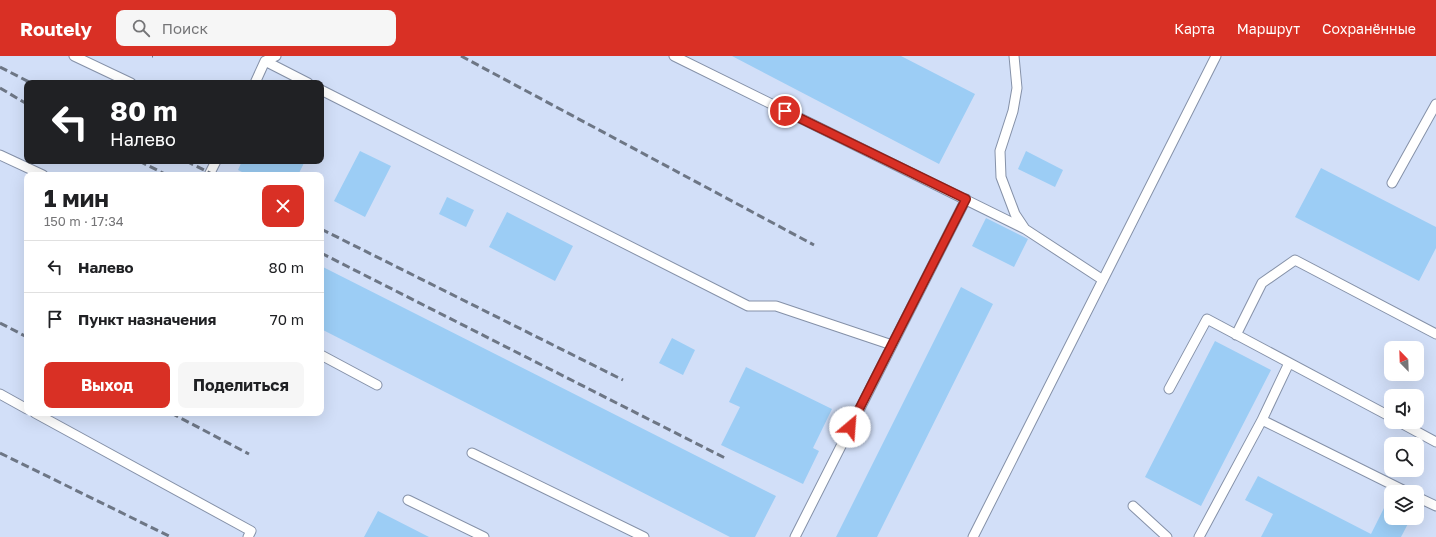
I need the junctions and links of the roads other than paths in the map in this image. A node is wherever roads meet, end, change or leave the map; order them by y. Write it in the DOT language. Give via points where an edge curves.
graph roads {
  1 [pos="74,56"];
  2 [pos="276,56"];
  3 [pos="674,56"];
  4 [pos="1014,56"];
  5 [pos="1216,56"];
  6 [pos="265,61"];
  7 [pos="125,80"];
  8 [pos="256,80"];
  9 [pos="302,80"];
  10 [pos="324,92"];
  11 [pos="1436,104"];
  12 [pos="0,155"];
  13 [pos="37,172"];
  14 [pos="1392,183"];
  15 [pos="966,199"];
  16 [pos="1025,229"];
  17 [pos="1103,280"];
  18 [pos="1236,334"];
  19 [pos="1436,334"];
  20 [pos="892,344"];
  21 [pos="324,357"];
  22 [pos="1289,363"];
  23 [pos="377,385"];
  24 [pos="1170,389"];
  25 [pos="0,394"];
  26 [pos="24,407"];
  27 [pos="1384,414"];
  28 [pos="41,416"];
  29 [pos="1262,420"];
  30 [pos="1413,429"];
  31 [pos="1436,442"];
  32 [pos="472,453"];
  33 [pos="1393,485"];
  34 [pos="408,500"];
  35 [pos="1424,500"];
  36 [pos="1132,506"];
  37 [pos="1436,506"];
  38 [pos="248,537"];
  39 [pos="484,537"];
  40 [pos="644,537"];
  41 [pos="795,537"];
  42 [pos="973,537"];
  43 [pos="1167,537"];
  44 [pos="1199,537"];
  1 -- 7 [label="lane"];
  2 -- 6 [label="lane"];
  3 -- 15 [label="lane"];
  4 -- 16 [label="lane" via="1017,88 1014,111 1000,151 1001,177 1015,214"];
  5 -- 17 [label="lane"];
  6 -- 8 [label="lane"];
  6 -- 9 [label="lane"];
  10 -- 20 [label="lane" via="748,306 776,306"];
  11 -- 14 [label="lane"];
  12 -- 13 [label="lane"];
  15 -- 16 [label="lane"];
  15 -- 20 [label="lane"];
  16 -- 17 [label="lane"];
  17 -- 42 [label="lane"];
  18 -- 19 [label="lane" via="1262,283 1295,260"];
  18 -- 22 [label="lane"];
  18 -- 24 [label="lane" via="1207,319"];
  20 -- 41 [label="lane"];
  21 -- 23 [label="lane"];
  22 -- 27 [label="lane"];
  22 -- 29 [label="lane"];
  25 -- 26 [label="lane"];
  28 -- 38 [label="lane" via="252,531"];
  29 -- 33 [label="lane"];
  29 -- 44 [label="lane"];
  30 -- 31 [label="lane"];
  32 -- 40 [label="lane"];
  34 -- 39 [label="lane"];
  35 -- 37 [label="lane"];
  36 -- 43 [label="lane"];
}
